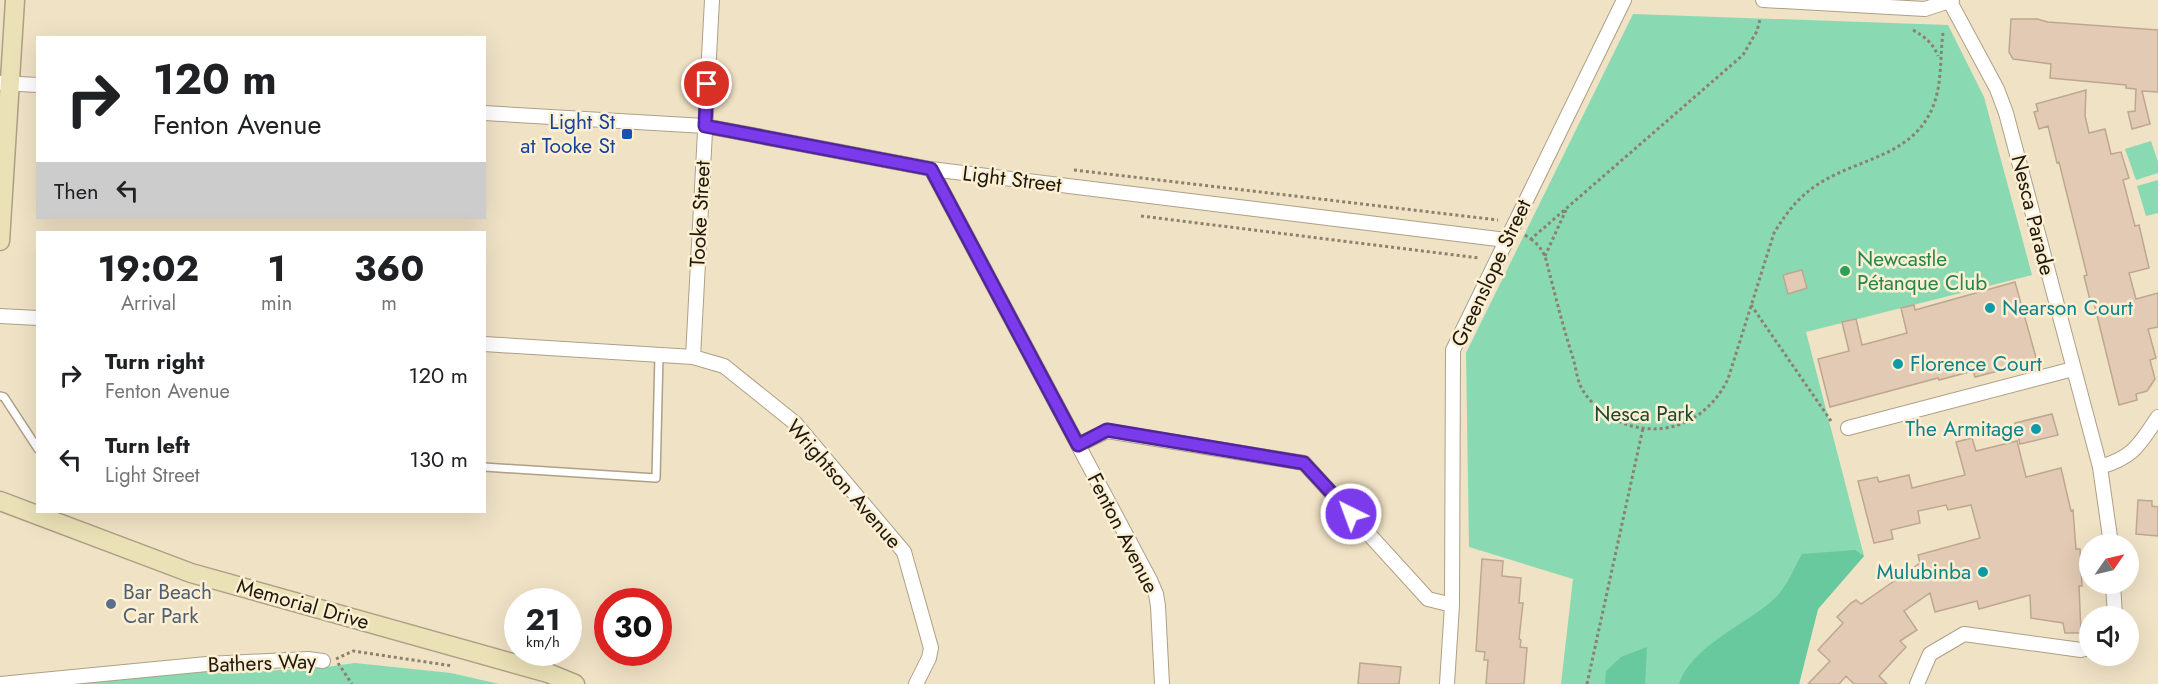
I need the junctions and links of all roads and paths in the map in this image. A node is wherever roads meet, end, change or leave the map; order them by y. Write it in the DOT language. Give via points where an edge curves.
graph roads {
  1 [pos="15,0"];
  2 [pos="712,0"];
  3 [pos="1624,0"];
  4 [pos="1763,0"];
  5 [pos="1950,0"];
  6 [pos="1760,19"];
  7 [pos="1913,30"];
  8 [pos="1943,33"];
  9 [pos="1940,62"];
  10 [pos="5,83"];
  11 [pos="36,85"];
  12 [pos="486,112"];
  13 [pos="705,126"];
  14 [pos="931,169"];
  15 [pos="1072,170"];
  16 [pos="1567,208"];
  17 [pos="1141,216"];
  18 [pos="1498,220"];
  19 [pos="1524,235"];
  20 [pos="1531,239"];
  21 [pos="1506,240"];
  22 [pos="0,241"];
  23 [pos="1545,256"];
  24 [pos="1479,258"];
  25 [pos="1751,305"];
  26 [pos="0,316"];
  27 [pos="36,318"];
  28 [pos="486,344"];
  29 [pos="658,355"];
  30 [pos="693,357"];
  31 [pos="2073,369"];
  32 [pos="0,396"];
  33 [pos="2158,417"];
  34 [pos="1831,421"];
  35 [pos="1644,428"];
  36 [pos="1848,428"];
  37 [pos="1078,445"];
  38 [pos="36,446"];
  39 [pos="486,467"];
  40 [pos="2100,467"];
  41 [pos="0,501"];
  42 [pos="2110,534"];
  43 [pos="1452,605"];
  44 [pos="2079,650"];
  45 [pos="329,660"];
  46 [pos="463,668"];
  47 [pos="0,684"];
  48 [pos="352,684"];
  49 [pos="575,684"];
  50 [pos="916,684"];
  51 [pos="1162,684"];
  52 [pos="1447,684"];
  53 [pos="1587,684"];
  54 [pos="1917,684"];
  1 -- 10 [label="main road"];
  2 -- 13 [label="street, Tooke Street"];
  3 -- 21 [label="street, Greenslope Street"];
  4 -- 5 [label="street" via="1925,9"];
  5 -- 31 [label="street, Nesca Parade" via="2006,113"];
  6 -- 16 [label="path" via="1743,56"];
  7 -- 9 [label="path" via="1934,46"];
  8 -- 9 [label="path"];
  9 -- 25 [label="path" via="1935,103 1914,134 1891,152 1820,183 1786,213 1774,233"];
  10 -- 11 [label="street"];
  10 -- 22 [label="main road"];
  12 -- 13 [label="street, Light Street"];
  13 -- 14 [label="street, Light Street"];
  13 -- 30 [label="street, Tooke Street"];
  14 -- 21 [label="street, Light Street"];
  14 -- 37 [label="street, Fenton Avenue"];
  15 -- 18 [label="path"];
  16 -- 20 [label="path"];
  16 -- 23 [label="path"];
  17 -- 24 [label="path"];
  19 -- 20 [label="path"];
  20 -- 23 [label="path"];
  21 -- 43 [label="street, Greenslope Street" via="1452,350"];
  23 -- 35 [label="path" via="1581,387 1609,417"];
  25 -- 34 [label="path"];
  25 -- 35 [label="path" via="1728,379 1712,404 1676,426"];
  26 -- 27 [label="street"];
  28 -- 29 [label="street, Wrightson Avenue"];
  29 -- 30 [label="street, Wrightson Avenue"];
  29 -- 39 [label="lane" via="656,478"];
  30 -- 50 [label="street, Wrightson Avenue" via="724,366 795,423 903,552 931,648"];
  31 -- 36 [label="street"];
  31 -- 40 [label="street, Nesca Parade"];
  32 -- 38 [label="lane"];
  33 -- 40 [label="street" via="2131,453"];
  35 -- 53 [label="path"];
  37 -- 43 [label="street" via="1107,430 1304,463 1428,599"];
  37 -- 51 [label="street, Fenton Avenue" via="1156,594"];
  40 -- 42 [label="street, Nesca Parade"];
  41 -- 49 [label="main road, Memorial Drive" via="191,573"];
  43 -- 52 [label="street"];
  44 -- 54 [label="street" via="1964,634 1930,654"];
  45 -- 46 [label="path, Bathers Way" via="353,651"];
  45 -- 47 [label="street, Bathers Way" via="207,664"];
  45 -- 48 [label="path"];
}
